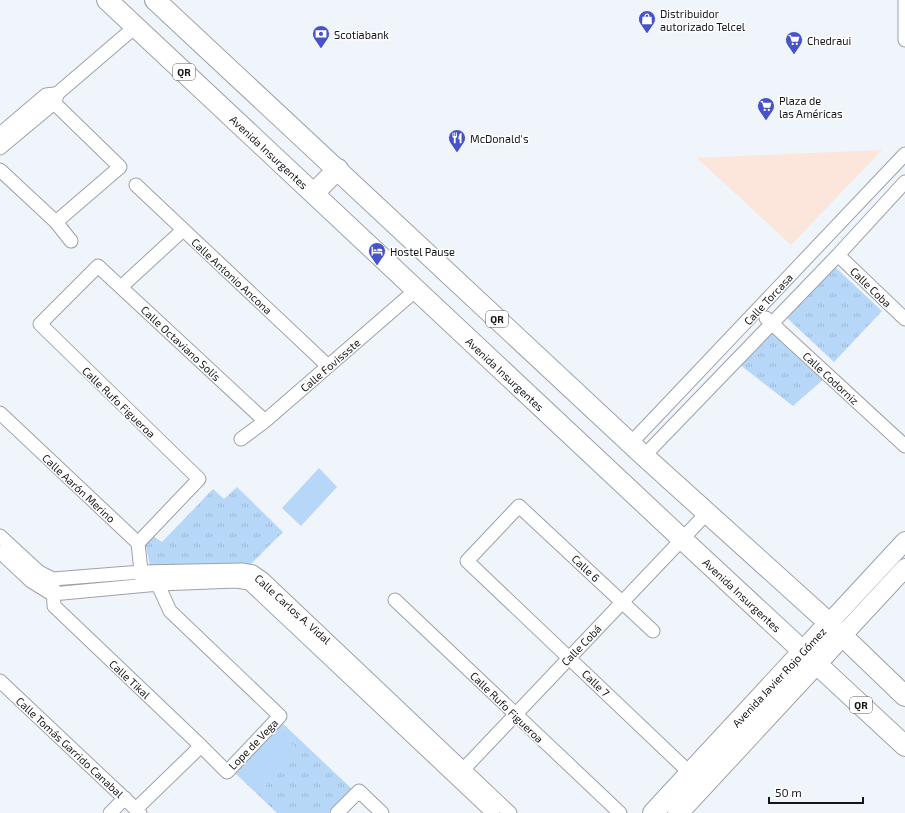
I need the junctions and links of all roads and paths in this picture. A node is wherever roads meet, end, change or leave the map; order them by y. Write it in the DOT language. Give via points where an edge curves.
graph roads {
  1 [pos="106,0"];
  2 [pos="155,0"];
  3 [pos="905,0"];
  4 [pos="135,27"];
  5 [pos="905,40"];
  6 [pos="53,97"];
  7 [pos="0,134"];
  8 [pos="0,148"];
  9 [pos="905,154"];
  10 [pos="338,169"];
  11 [pos="0,170"];
  12 [pos="904,184"];
  13 [pos="136,185"];
  14 [pos="314,194"];
  15 [pos="56,222"];
  16 [pos="183,230"];
  17 [pos="71,241"];
  18 [pos="838,255"];
  19 [pos="121,287"];
  20 [pos="416,290"];
  21 [pos="757,310"];
  22 [pos="905,319"];
  23 [pos="772,323"];
  24 [pos="40,324"];
  25 [pos="328,366"];
  26 [pos="0,413"];
  27 [pos="265,421"];
  28 [pos="242,438"];
  29 [pos="905,446"];
  30 [pos="637,450"];
  31 [pos="707,513"];
  32 [pos="0,536"];
  33 [pos="682,539"];
  34 [pos="905,541"];
  35 [pos="138,543"];
  36 [pos="0,552"];
  37 [pos="467,560"];
  38 [pos="905,568"];
  39 [pos="146,572"];
  40 [pos="52,579"];
  41 [pos="159,584"];
  42 [pos="142,586"];
  43 [pos="52,594"];
  44 [pos="395,600"];
  45 [pos="622,602"];
  46 [pos="653,630"];
  47 [pos="835,630"];
  48 [pos="570,657"];
  49 [pos="810,657"];
  50 [pos="0,681"];
  51 [pos="905,696"];
  52 [pos="515,715"];
  53 [pos="201,746"];
  54 [pos="905,746"];
  55 [pos="227,772"];
  56 [pos="460,773"];
  57 [pos="690,773"];
  58 [pos="125,798"];
  59 [pos="138,811"];
  60 [pos="110,813"];
  61 [pos="337,813"];
  62 [pos="382,813"];
  63 [pos="493,813"];
  64 [pos="510,813"];
  65 [pos="620,813"];
  66 [pos="653,813"];
  67 [pos="678,813"];
  1 -- 4 [label="main road, Avenida Insurgentes / QR"];
  2 -- 10 [label="main road, QR"];
  3 -- 5 [label="street"];
  4 -- 6 [label="street"];
  4 -- 14 [label="main road, Avenida Insurgentes / QR"];
  6 -- 7 [label="street"];
  6 -- 8 [label="street"];
  6 -- 15 [label="street" via="120,167"];
  9 -- 21 [label="street, Calle Torcasa"];
  10 -- 14 [label="main road"];
  10 -- 30 [label="main road, QR"];
  11 -- 15 [label="street"];
  12 -- 18 [label="street, Calle Torcasa"];
  13 -- 16 [label="street, Calle Antonio Ancona"];
  14 -- 20 [label="main road, Avenida Insurgentes / QR"];
  15 -- 17 [label="street"];
  16 -- 19 [label="street"];
  16 -- 25 [label="street, Calle Antonio Ancona"];
  18 -- 22 [label="street, Calle Coba"];
  18 -- 23 [label="street, Calle Torcasa"];
  19 -- 24 [label="street, Calle Octaviano Solís" via="98,266"];
  19 -- 27 [label="street, Calle Octaviano Solís"];
  20 -- 25 [label="street, Calle Fovissste"];
  20 -- 33 [label="main road, Avenida Insurgentes / QR"];
  21 -- 23 [label="street, Calle Codorniz"];
  21 -- 30 [label="street, Calle Torcasa"];
  23 -- 29 [label="street, Calle Codorniz"];
  23 -- 30 [label="street, Calle Torcasa"];
  24 -- 35 [label="street, Calle Rufo Figueroa" via="199,479"];
  25 -- 27 [label="street, Calle Fovissste"];
  26 -- 35 [label="street, Calle Aarón Merino"];
  27 -- 28 [label="street, Calle Fovissste"];
  30 -- 31 [label="main road, QR"];
  31 -- 33 [label="street, Calle Cobá"];
  31 -- 47 [label="main road, QR"];
  32 -- 40 [label="street" via="39,572"];
  33 -- 45 [label="street, Calle Cobá"];
  33 -- 49 [label="main road, Avenida Insurgentes / QR"];
  34 -- 47 [label="main road, Avenida Javier Rojo Gómez"];
  35 -- 39 [label="street"];
  36 -- 43 [label="street" via="31,581"];
  37 -- 45 [label="street, Calle 6" via="519,506"];
  37 -- 48 [label="street, Calle 7"];
  38 -- 47 [label="main road, Avenida Javier Rojo Gómez"];
  39 -- 40 [label="street, Calle Carlos A. Vidal"];
  39 -- 41 [label="street"];
  39 -- 42 [label="street"];
  39 -- 56 [label="street, Calle Carlos A. Vidal" via="253,572"];
  40 -- 43 [label="street, Calle Tikal"];
  41 -- 42 [label="street, Calle Carlos A. Vidal"];
  41 -- 55 [label="street, Lope de Vega" via="170,611 280,716"];
  41 -- 56 [label="street, Calle Carlos A. Vidal" via="236,581 249,584"];
  42 -- 43 [label="street, Calle Carlos A. Vidal"];
  43 -- 53 [label="street, Calle Tikal" via="54,606"];
  44 -- 52 [label="street, Calle Rufo Figueroa"];
  45 -- 46 [label="street, Calle 6"];
  45 -- 48 [label="street, Calle Cobá"];
  47 -- 49 [label="main road, Avenida Javier Rojo Gómez"];
  47 -- 51 [label="main road, QR"];
  48 -- 52 [label="street, Calle Cobá"];
  48 -- 57 [label="street, Calle 7"];
  49 -- 54 [label="main road, Avenida Insurgentes / QR"];
  49 -- 57 [label="main road, Avenida Javier Rojo Gómez"];
  49 -- 67 [label="main road, Avenida Javier Rojo Gómez"];
  50 -- 58 [label="street, Calle Tomás Garrido Canabal"];
  52 -- 56 [label="street, Calle Cobá"];
  52 -- 65 [label="street, Calle Rufo Figueroa"];
  53 -- 55 [label="street, Calle Tikal"];
  53 -- 59 [label="street"];
  56 -- 63 [label="street, Calle Carlos A. Vidal"];
  56 -- 64 [label="street, Calle Carlos A. Vidal"];
  57 -- 66 [label="main road, Avenida Javier Rojo Gómez"];
  58 -- 59 [label="street, Calle Tomás Garrido Canabal"];
  58 -- 60 [label="street"];
  61 -- 62 [label="street" via="359,791"];
}
